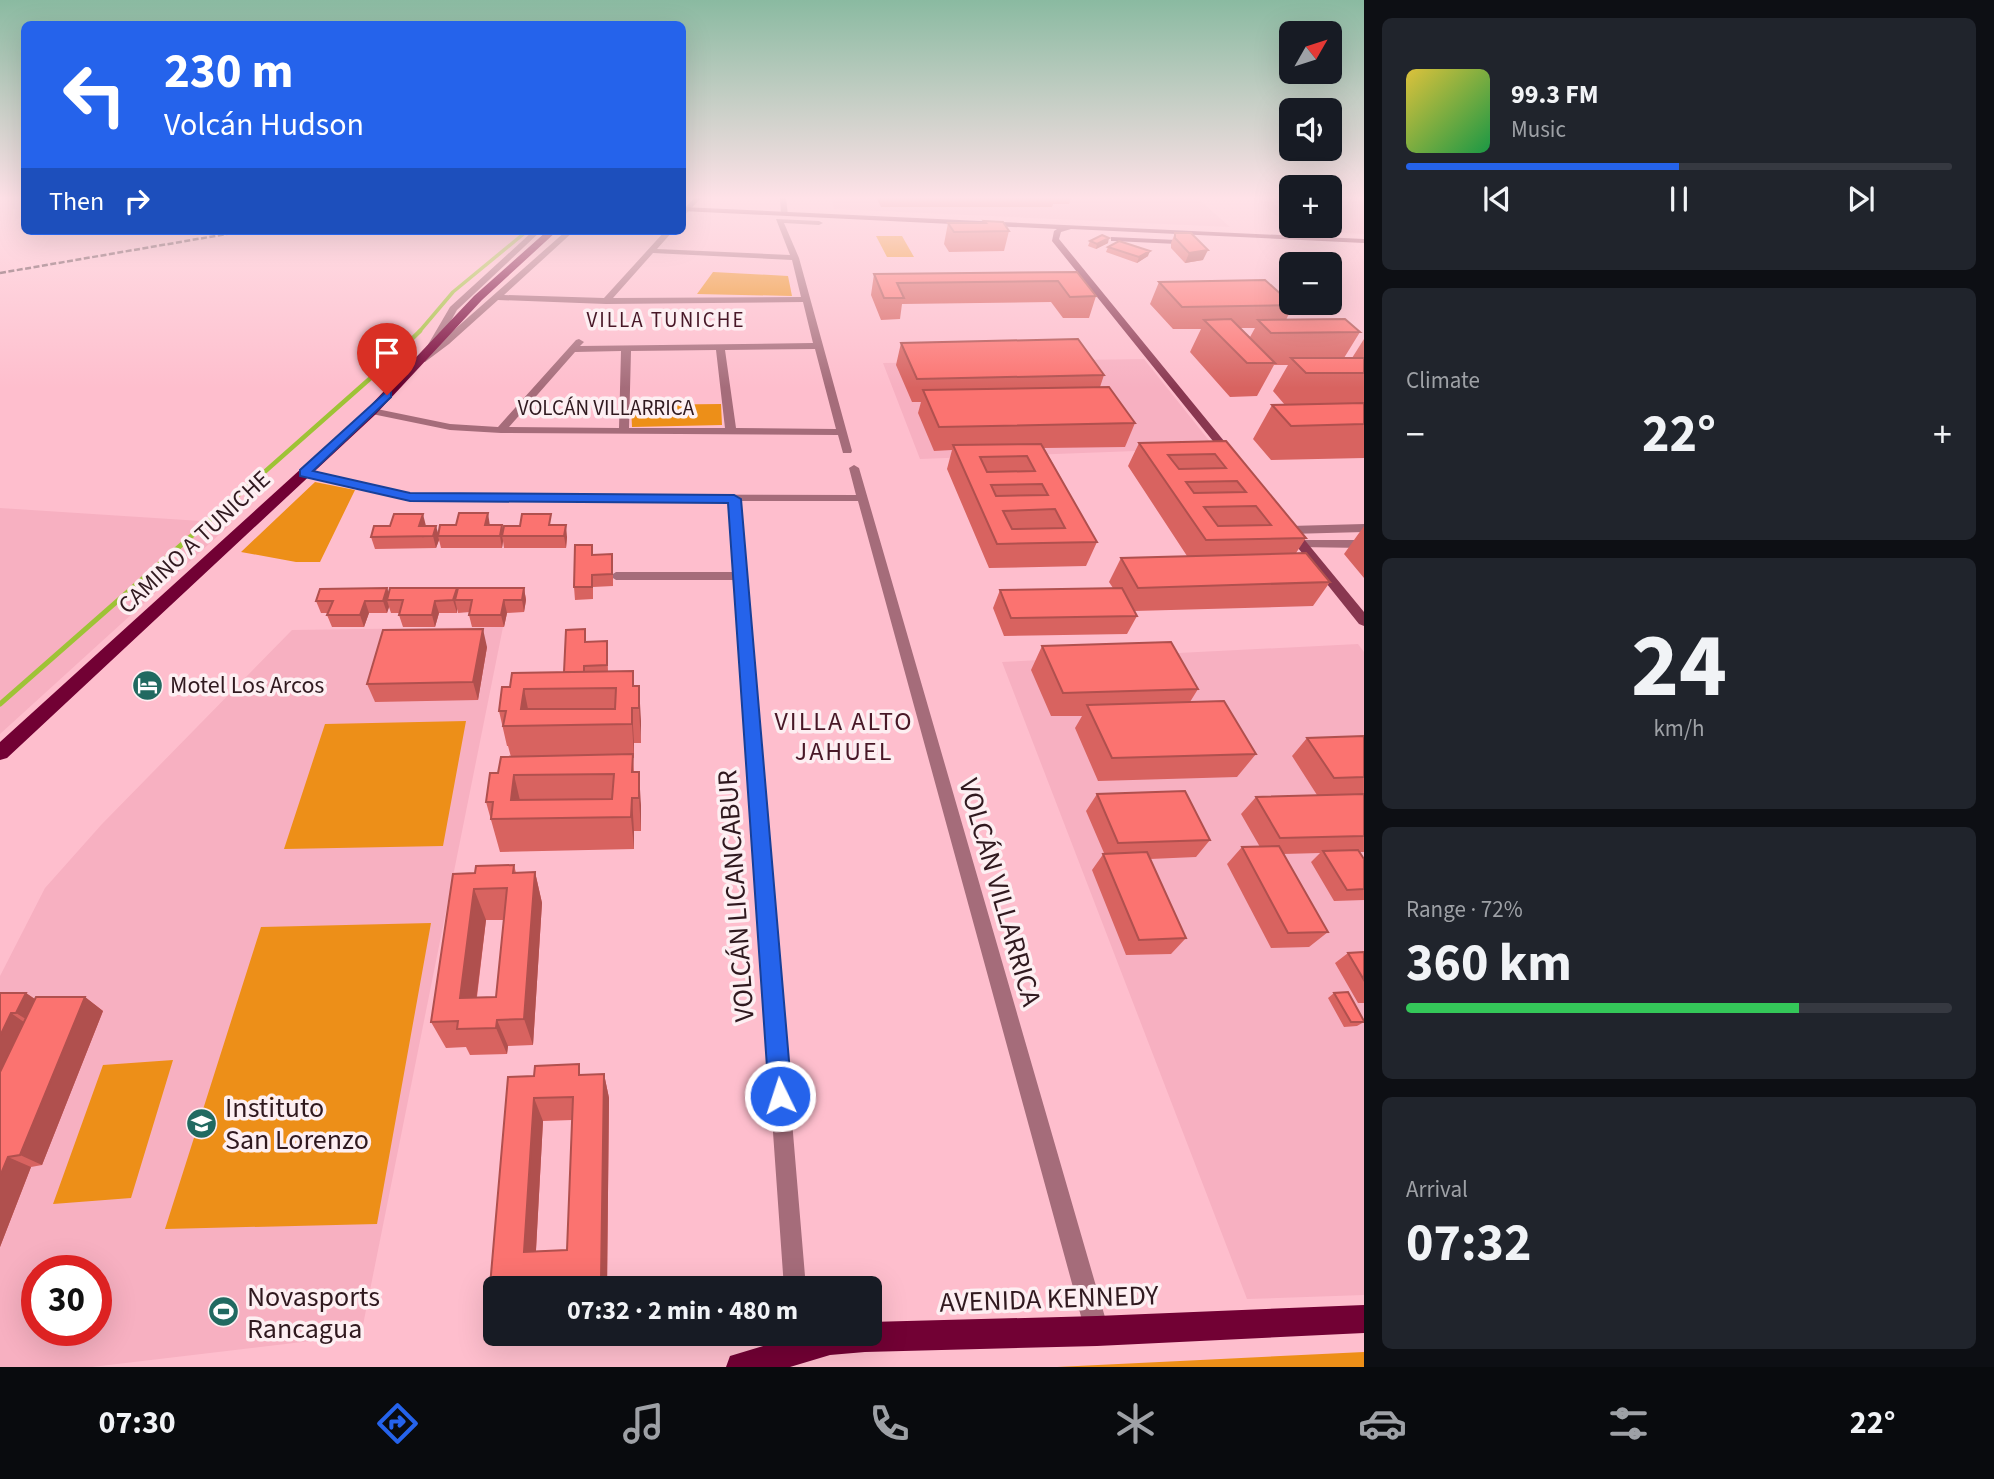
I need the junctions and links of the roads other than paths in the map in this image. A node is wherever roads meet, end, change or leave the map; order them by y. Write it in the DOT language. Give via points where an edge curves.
graph roads {
  1 [pos="505,261"];
  2 [pos="518,261"];
  3 [pos="537,261"];
  4 [pos="642,261"];
  5 [pos="796,261"];
  6 [pos="1075,261"];
  7 [pos="496,298"];
  8 [pos="806,299"];
  9 [pos="606,301"];
  10 [pos="582,339"];
  11 [pos="819,346"];
  12 [pos="719,347"];
  13 [pos="626,348"];
  14 [pos="573,349"];
  15 [pos="429,350"];
  16 [pos="418,362"];
  17 [pos="372,411"];
  18 [pos="501,430"];
  19 [pos="624,431"];
  20 [pos="731,432"];
  21 [pos="842,432"];
  22 [pos="847,451"];
  23 [pos="1240,467"];
  24 [pos="854,468"];
  25 [pos="304,473"];
  26 [pos="862,498"];
  27 [pos="734,499"];
  28 [pos="1282,520"];
  29 [pos="1364,528"];
  30 [pos="1290,530"];
  31 [pos="1302,544"];
  32 [pos="1364,544"];
  33 [pos="616,576"];
  34 [pos="740,576"];
  35 [pos="1364,621"];
  36 [pos="0,753"];
  37 [pos="794,1276"];
  38 [pos="1364,1319"];
  39 [pos="1097,1331"];
  40 [pos="882,1337"];
  41 [pos="788,1346"];
  42 [pos="741,1367"];
  1 -- 15 [label="street, CAMINO A TUNICHE" via="453,309"];
  2 -- 15 [label="main road, CAMINO A TUNICHE"];
  3 -- 7 [label="street, CAMINO A TUNICHE"];
  4 -- 9 [label="street"];
  5 -- 8 [label="street"];
  6 -- 23 [label="street"];
  7 -- 9 [label="street"];
  7 -- 16 [label="street, CAMINO A TUNICHE"];
  8 -- 9 [label="street"];
  8 -- 11 [label="street"];
  10 -- 14 [label="street"];
  11 -- 12 [label="street"];
  11 -- 21 [label="street"];
  12 -- 13 [label="street"];
  12 -- 20 [label="street"];
  13 -- 14 [label="street"];
  13 -- 19 [label="street"];
  14 -- 18 [label="street"];
  15 -- 16 [label="main road, CAMINO A TUNICHE"];
  16 -- 17 [label="main road, CAMINO A TUNICHE"];
  17 -- 18 [label="street, VOLCÁN VILLARRICA" via="450,427"];
  17 -- 25 [label="main road, CAMINO A TUNICHE"];
  18 -- 19 [label="street, VOLCÁN VILLARRICA"];
  19 -- 20 [label="street, VOLCÁN VILLARRICA"];
  20 -- 21 [label="street, VOLCÁN VILLARRICA"];
  21 -- 22 [label="street"];
  24 -- 26 [label="street, VOLCÁN VILLARRICA"];
  25 -- 27 [label="street" via="410,497"];
  25 -- 36 [label="main road, CAMINO A TUNICHE"];
  26 -- 27 [label="street"];
  26 -- 39 [label="street, VOLCÁN VILLARRICA"];
  27 -- 34 [label="street, VOLCÁN LICANCABUR"];
  28 -- 30 [label="street"];
  29 -- 30 [label="street"];
  30 -- 31 [label="street"];
  31 -- 32 [label="street"];
  31 -- 35 [label="street"];
  33 -- 34 [label="street"];
  34 -- 37 [label="street, VOLCÁN LICANCABUR"];
  38 -- 39 [label="main road, AVENIDA KENNEDY"];
  39 -- 40 [label="main road, AVENIDA KENNEDY"];
  41 -- 42 [label="main road, AVENIDA KENNEDY"];
}
